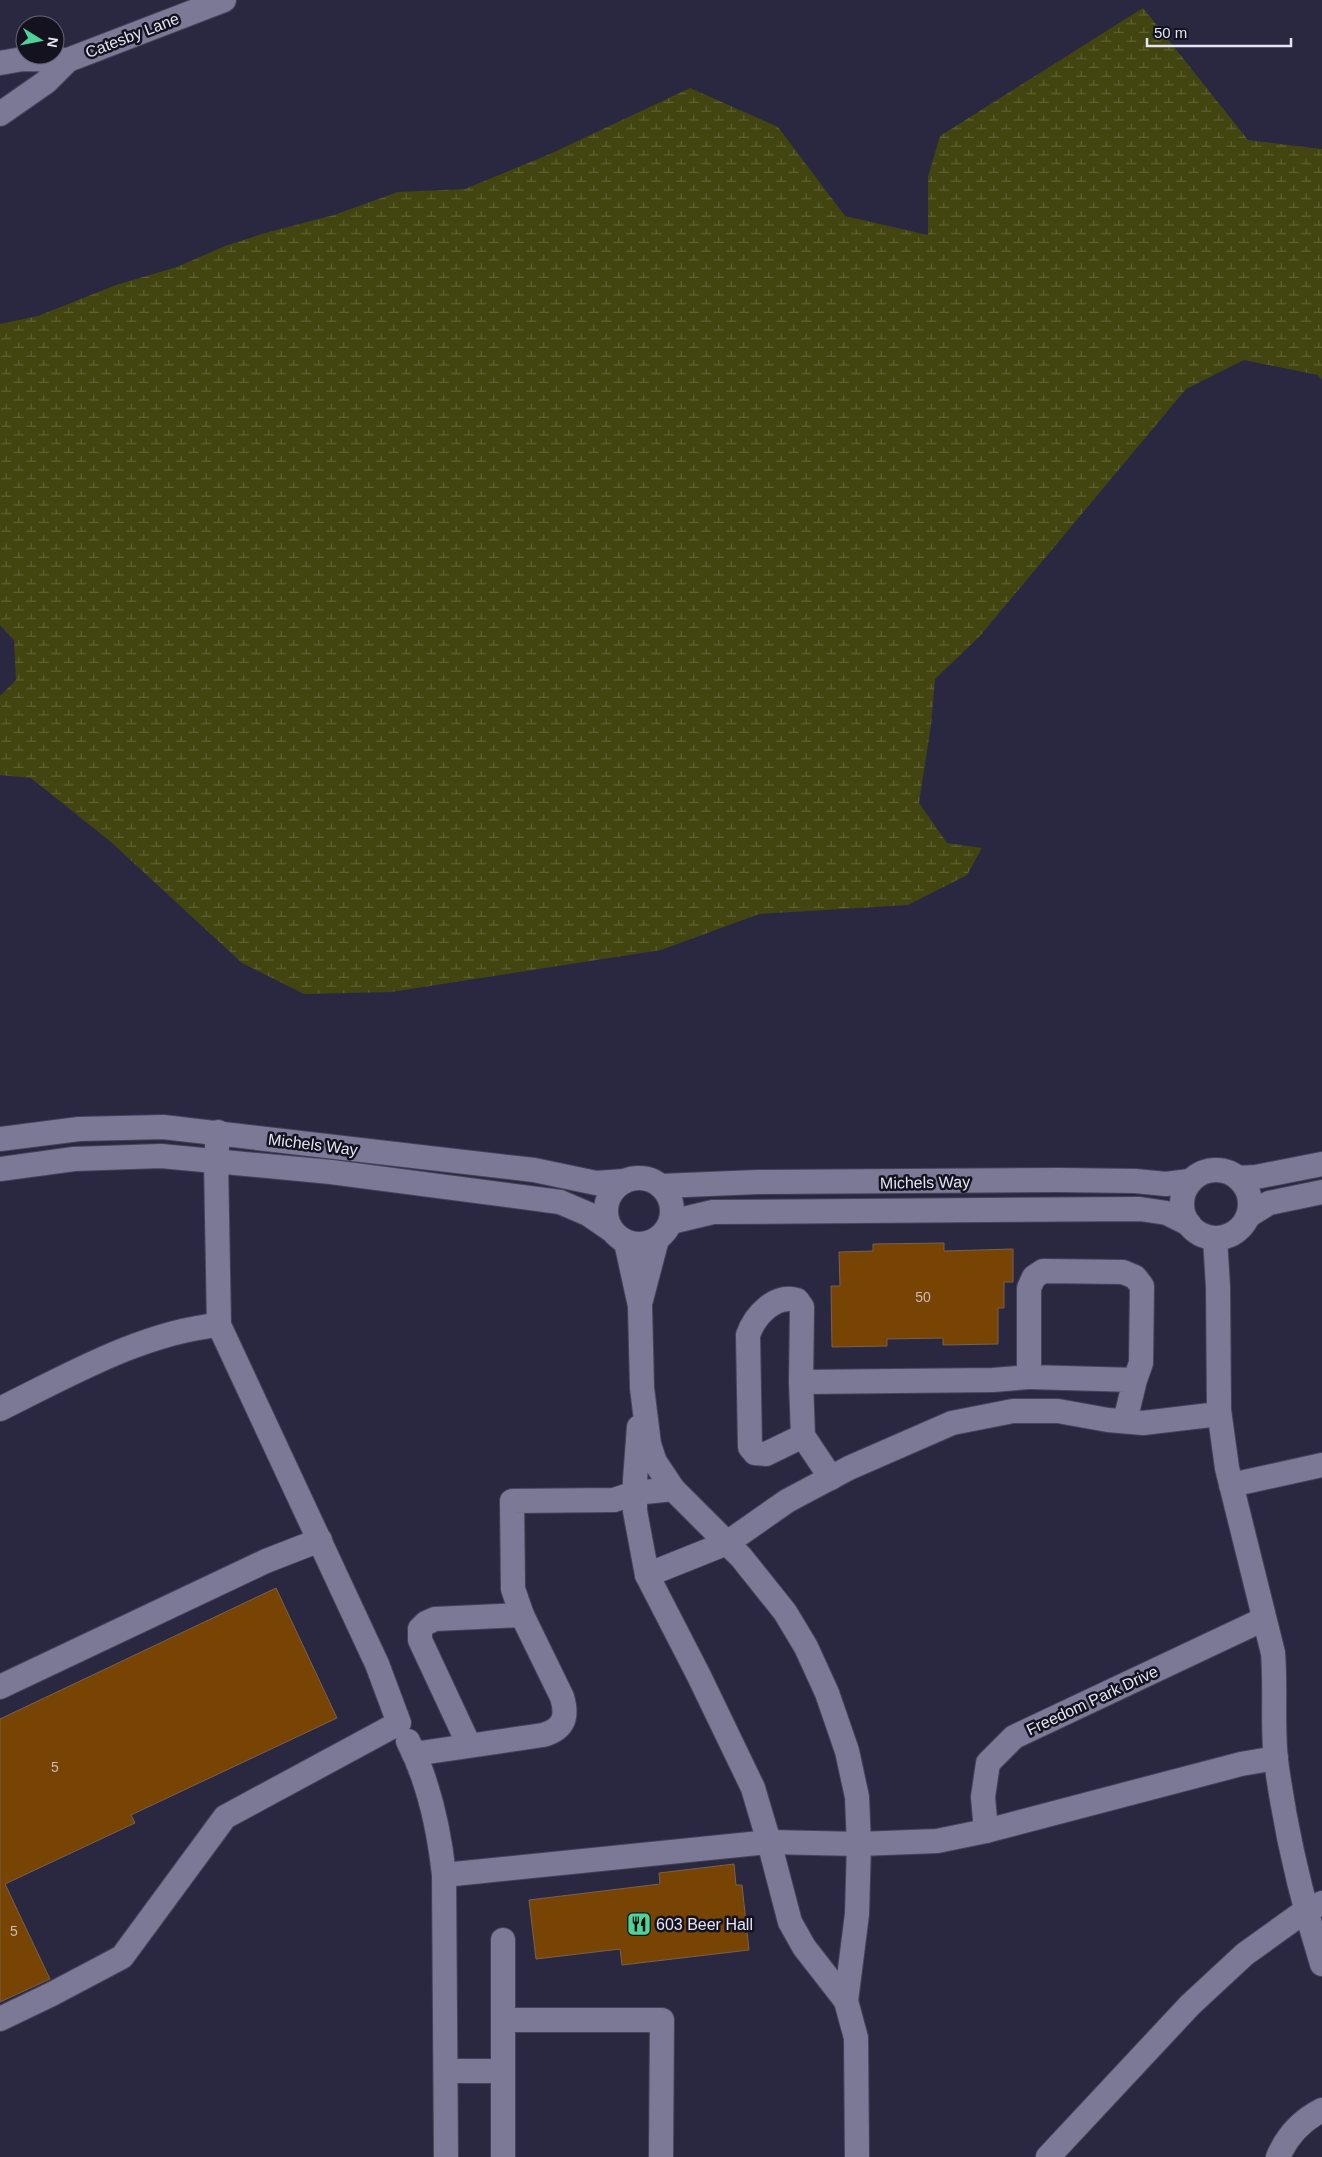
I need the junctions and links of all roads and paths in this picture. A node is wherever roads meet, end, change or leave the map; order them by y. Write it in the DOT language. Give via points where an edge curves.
graph roads {
  1 [pos="224,0"];
  2 [pos="68,60"];
  3 [pos="0,63"];
  4 [pos="0,114"];
  5 [pos="218,1132"];
  6 [pos="0,1138"];
  7 [pos="216,1161"];
  8 [pos="1322,1164"];
  9 [pos="0,1169"];
  10 [pos="1238,1178"];
  11 [pos="625,1181"];
  12 [pos="1190,1181"];
  13 [pos="661,1186"];
  14 [pos="1322,1192"];
  15 [pos="1248,1216"];
  16 [pos="1188,1224"];
  17 [pos="664,1231"];
  18 [pos="618,1236"];
  19 [pos="1215,1238"];
  20 [pos="640,1306"];
  21 [pos="219,1325"];
  22 [pos="1029,1377"];
  23 [pos="1135,1380"];
  24 [pos="801,1382"];
  25 [pos="642,1388"];
  26 [pos="0,1409"];
  27 [pos="1219,1414"];
  28 [pos="1125,1421"];
  29 [pos="803,1436"];
  30 [pos="1322,1465"];
  31 [pos="831,1478"];
  32 [pos="1231,1485"];
  33 [pos="674,1490"];
  34 [pos="635,1493"];
  35 [pos="320,1540"];
  36 [pos="727,1543"];
  37 [pos="648,1575"];
  38 [pos="522,1615"];
  39 [pos="1264,1619"];
  40 [pos="0,1687"];
  41 [pos="399,1723"];
  42 [pos="469,1745"];
  43 [pos="414,1754"];
  44 [pos="1276,1758"];
  45 [pos="986,1831"];
  46 [pos="770,1842"];
  47 [pos="859,1844"];
  48 [pos="444,1875"];
  49 [pos="1314,1907"];
  50 [pos="504,1940"];
  51 [pos="1322,1964"];
  52 [pos="846,2001"];
  53 [pos="0,2019"];
  54 [pos="503,2020"];
  55 [pos="446,2071"];
  56 [pos="503,2071"];
  57 [pos="1322,2110"];
  58 [pos="446,2157"];
  59 [pos="503,2157"];
  60 [pos="662,2157"];
  61 [pos="857,2157"];
  62 [pos="1048,2157"];
  63 [pos="1278,2157"];
  1 -- 2 [label="street, Catesby Lane"];
  2 -- 3 [label="street, Catesby Lane" via="23,59"];
  2 -- 4 [label="street, Catesby Lane" via="46,82"];
  5 -- 6 [label="street, Michels Way" via="128,1126"];
  5 -- 7 [label="street"];
  5 -- 11 [label="street, Michels Way" via="534,1170 596,1183"];
  7 -- 9 [label="street, Michels Way" via="161,1156 119,1157 74,1159"];
  7 -- 18 [label="street, Michels Way" via="331,1172 560,1202 588,1214"];
  7 -- 21 [label="street"];
  8 -- 10 [label="street"];
  10 -- 12 [label="street" via="1216,1170"];
  10 -- 15 [label="street" via="1249,1196"];
  11 -- 13 [label="street" via="644,1178"];
  11 -- 18 [label="street" via="609,1196 606,1207 606,1218"];
  12 -- 13 [label="street, Michels Way" via="1166,1184 1058,1180 758,1182"];
  12 -- 16 [label="street" via="1182,1204"];
  13 -- 17 [label="street" via="671,1203"];
  14 -- 15 [label="street" via="1270,1203"];
  15 -- 19 [label="street" via="1235,1232"];
  16 -- 17 [label="street, Michels Way" via="1167,1213 1140,1208 713,1212"];
  16 -- 19 [label="street" via="1196,1231"];
  17 -- 18 [label="street" via="647,1244 636,1245"];
  17 -- 20 [label="street"];
  18 -- 20 [label="street"];
  19 -- 27 [label="street"];
  20 -- 25 [label="street"];
  21 -- 26 [label="street" via="195,1327 160,1337"];
  21 -- 35 [label="street"];
  22 -- 23 [label="street"];
  22 -- 23 [label="street" via="1028,1288 1034,1276 1043,1271 1123,1272 1135,1277 1142,1286 1141,1363"];
  22 -- 24 [label="street"];
  23 -- 28 [label="street"];
  24 -- 29 [label="street"];
  24 -- 29 [label="street" via="802,1307 798,1300 787,1297 774,1302 751,1326 748,1335 750,1447 755,1453 766,1454"];
  25 -- 33 [label="street" via="649,1444 655,1462"];
  25 -- 34 [label="street"];
  27 -- 28 [label="street" via="1143,1423"];
  27 -- 32 [label="street"];
  28 -- 31 [label="street" via="1058,1411 1013,1411 952,1422"];
  29 -- 31 [label="street"];
  30 -- 32 [label="street"];
  31 -- 36 [label="street" via="787,1501"];
  32 -- 39 [label="street"];
  33 -- 34 [label="street"];
  33 -- 36 [label="street"];
  34 -- 37 [label="street" via="638,1528"];
  34 -- 38 [label="street" via="614,1500 512,1502 513,1589"];
  35 -- 40 [label="street" via="266,1561"];
  35 -- 41 [label="street" via="377,1664"];
  36 -- 37 [label="street"];
  36 -- 47 [label="street" via="785,1612 806,1647 827,1693 847,1751 857,1796"];
  37 -- 46 [label="street" via="753,1788"];
  38 -- 42 [label="street" via="562,1697 565,1708 562,1722 555,1732 543,1735"];
  38 -- 42 [label="street" via="435,1619 420,1629 420,1640"];
  39 -- 44 [label="street" via="1275,1681"];
  39 -- 45 [label="street, Freedom Park Drive" via="1014,1737 988,1763 983,1797"];
  41 -- 43 [label="street"];
  41 -- 53 [label="street" via="224,1817 122,1957"];
  42 -- 43 [label="street"];
  43 -- 48 [label="street" via="441,1844"];
  44 -- 45 [label="street" via="1241,1764"];
  44 -- 49 [label="street" via="1285,1817"];
  45 -- 47 [label="street" via="937,1841"];
  46 -- 47 [label="street"];
  46 -- 48 [label="street"];
  46 -- 52 [label="street" via="790,1922 804,1947"];
  47 -- 52 [label="street" via="857,1914"];
  48 -- 55 [label="street"];
  49 -- 51 [label="street"];
  49 -- 62 [label="street" via="1245,1954 1190,2005"];
  50 -- 54 [label="street"];
  52 -- 61 [label="street" via="856,2038"];
  54 -- 56 [label="street"];
  54 -- 60 [label="street" via="662,2020"];
  55 -- 56 [label="street"];
  55 -- 58 [label="street"];
  56 -- 59 [label="street"];
  57 -- 63 [label="street" via="1306,2118"];
}
